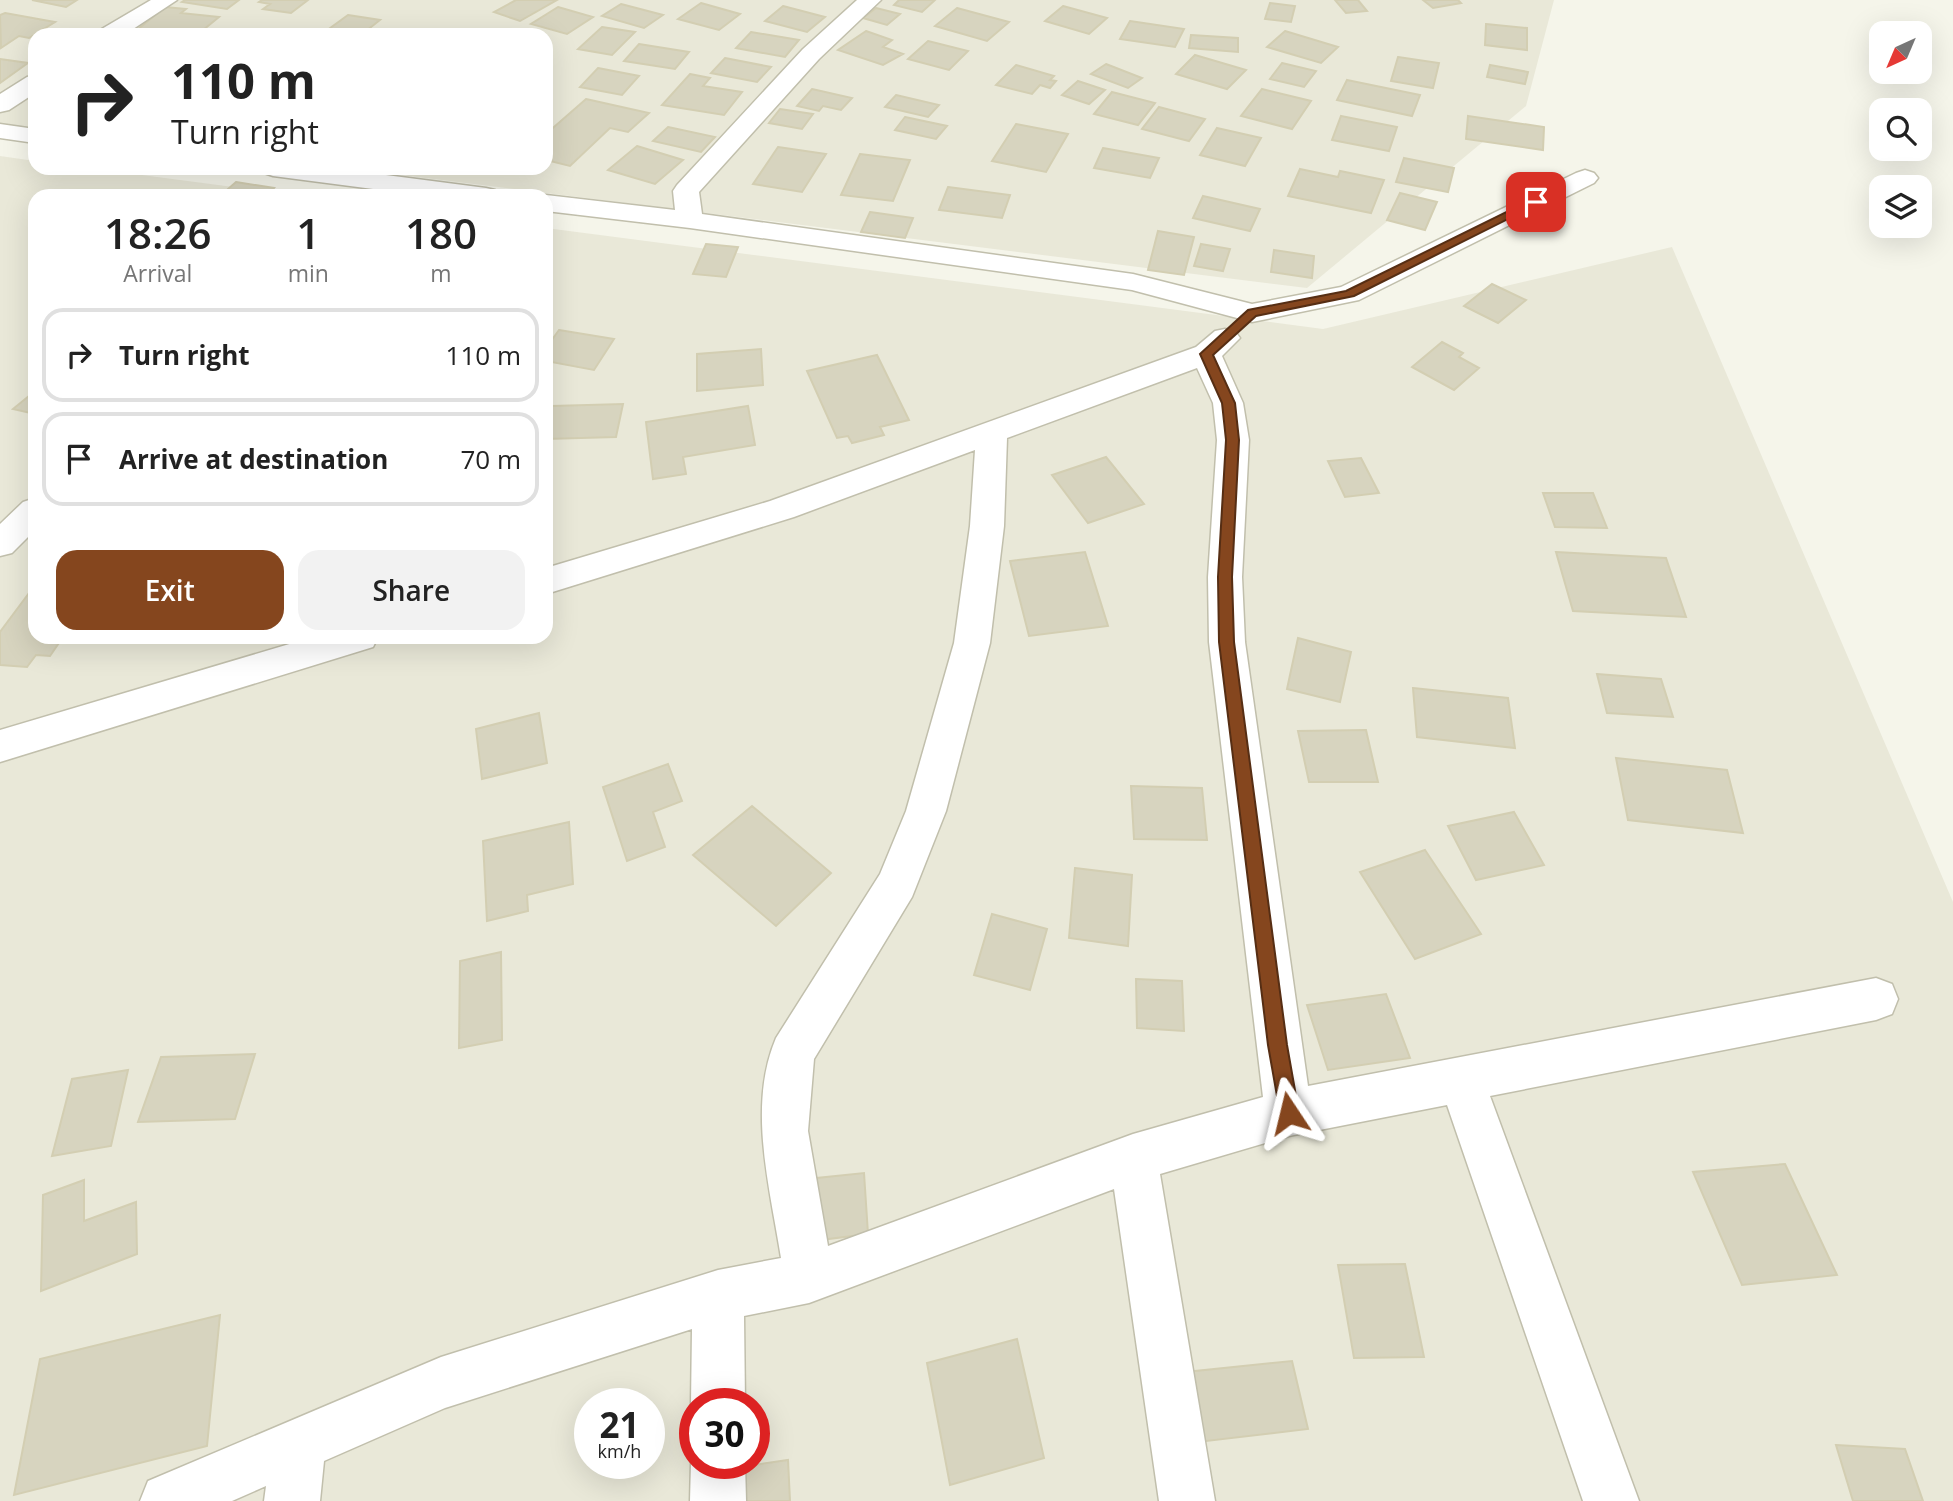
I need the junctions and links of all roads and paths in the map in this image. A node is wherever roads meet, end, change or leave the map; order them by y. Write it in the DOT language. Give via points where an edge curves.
graph roads {
  1 [pos="166,0"];
  2 [pos="870,0"];
  3 [pos="120,28"];
  4 [pos="28,87"];
  5 [pos="0,105"];
  6 [pos="0,131"];
  7 [pos="28,135"];
  8 [pos="313,175"];
  9 [pos="1585,178"];
  10 [pos="392,189"];
  11 [pos="553,205"];
  12 [pos="690,220"];
  13 [pos="1252,313"];
  14 [pos="1206,354"];
  15 [pos="992,431"];
  16 [pos="28,517"];
  17 [pos="0,544"];
  18 [pos="553,579"];
  19 [pos="337,644"];
  20 [pos="0,746"];
  21 [pos="1876,999"];
  22 [pos="1461,1080"];
  23 [pos="1289,1113"];
  24 [pos="1133,1158"];
  25 [pos="809,1278"];
  26 [pos="719,1294"];
  27 [pos="718,1388"];
  28 [pos="299,1444"];
  29 [pos="718,1479"];
  30 [pos="168,1501"];
  31 [pos="292,1501"];
  32 [pos="718,1501"];
  33 [pos="1187,1501"];
  34 [pos="1612,1501"];
  1 -- 3 [label="street"];
  2 -- 12 [label="street" via="811,54 686,191"];
  4 -- 5 [label="street"];
  6 -- 7 [label="street"];
  8 -- 10 [label="street"];
  9 -- 13 [label="street" via="1349,293"];
  11 -- 12 [label="street"];
  12 -- 13 [label="street" via="1133,282"];
  13 -- 14 [label="street"];
  14 -- 15 [label="street"];
  14 -- 23 [label="street" via="1228,403 1233,440 1225,577 1227,642"];
  15 -- 18 [label="street" via="782,509"];
  15 -- 25 [label="street" via="987,526 972,643 926,811 897,884 792,1054 784,1131"];
  16 -- 17 [label="street"];
  19 -- 20 [label="street"];
  21 -- 22 [label="street"];
  22 -- 23 [label="street"];
  22 -- 34 [label="street"];
  23 -- 24 [label="street"];
  24 -- 25 [label="street"];
  24 -- 33 [label="street"];
  25 -- 26 [label="street"];
  26 -- 27 [label="street"];
  26 -- 28 [label="street" via="441,1383"];
  28 -- 30 [label="street"];
  28 -- 31 [label="street"];
  29 -- 32 [label="street"];
}
